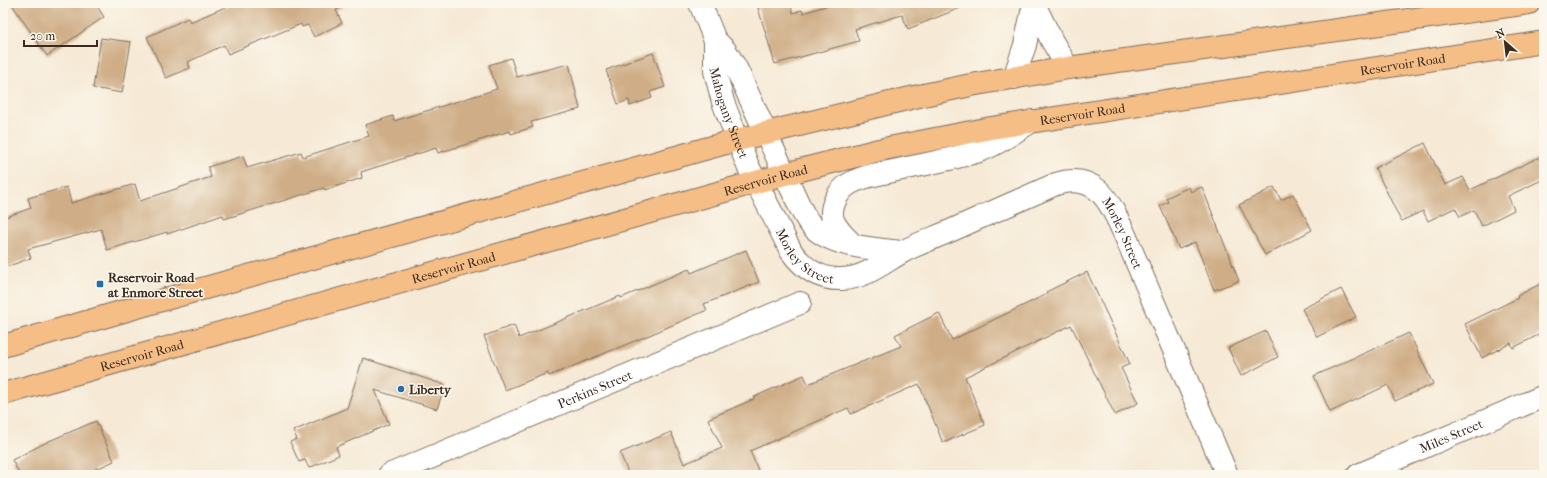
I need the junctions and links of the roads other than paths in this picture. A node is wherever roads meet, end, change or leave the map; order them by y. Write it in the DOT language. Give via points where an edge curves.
graph roads {
  1 [pos="700,3"];
  2 [pos="1034,3"];
  3 [pos="1529,3"];
  4 [pos="715,40"];
  5 [pos="1544,42"];
  6 [pos="1068,68"];
  7 [pos="1014,78"];
  8 [pos="1032,120"];
  9 [pos="766,132"];
  10 [pos="737,140"];
  11 [pos="786,174"];
  12 [pos="756,183"];
  13 [pos="852,244"];
  14 [pos="902,252"];
  15 [pos="800,303"];
  16 [pos="3,346"];
  17 [pos="3,394"];
  18 [pos="1544,396"];
  19 [pos="389,475"];
  20 [pos="1227,475"];
  21 [pos="1358,475"];
  1 -- 4 [label="street, Mahogany Street"];
  2 -- 6 [label="street"];
  2 -- 7 [label="street" via="1025,45"];
  3 -- 6 [label="main road"];
  4 -- 9 [label="street, Mahogany Street" via="732,60"];
  4 -- 10 [label="street, Mahogany Street" via="715,71"];
  5 -- 8 [label="main road, Reservoir Road"];
  6 -- 7 [label="main road"];
  7 -- 9 [label="main road" via="919,96"];
  8 -- 11 [label="main road, Reservoir Road" via="878,150"];
  8 -- 13 [label="street" via="993,145 976,152 881,173 848,185 835,202 832,214 837,227"];
  9 -- 10 [label="main road"];
  9 -- 11 [label="street, Morley Street"];
  10 -- 12 [label="street, Mahogany Street"];
  10 -- 16 [label="main road"];
  11 -- 12 [label="main road, Reservoir Road"];
  11 -- 13 [label="street, Morley Street" via="803,212 814,228 830,238"];
  12 -- 14 [label="street, Morley Street" via="791,251 798,260 819,276 828,279 848,279 878,268"];
  12 -- 17 [label="main road, Reservoir Road"];
  13 -- 14 [label="street, Morley Street"];
  14 -- 20 [label="street, Morley Street" via="1056,184 1073,180 1090,184 1104,197 1117,217"];
  15 -- 19 [label="street, Perkins Street"];
  18 -- 21 [label="street, Miles Street"];
}
